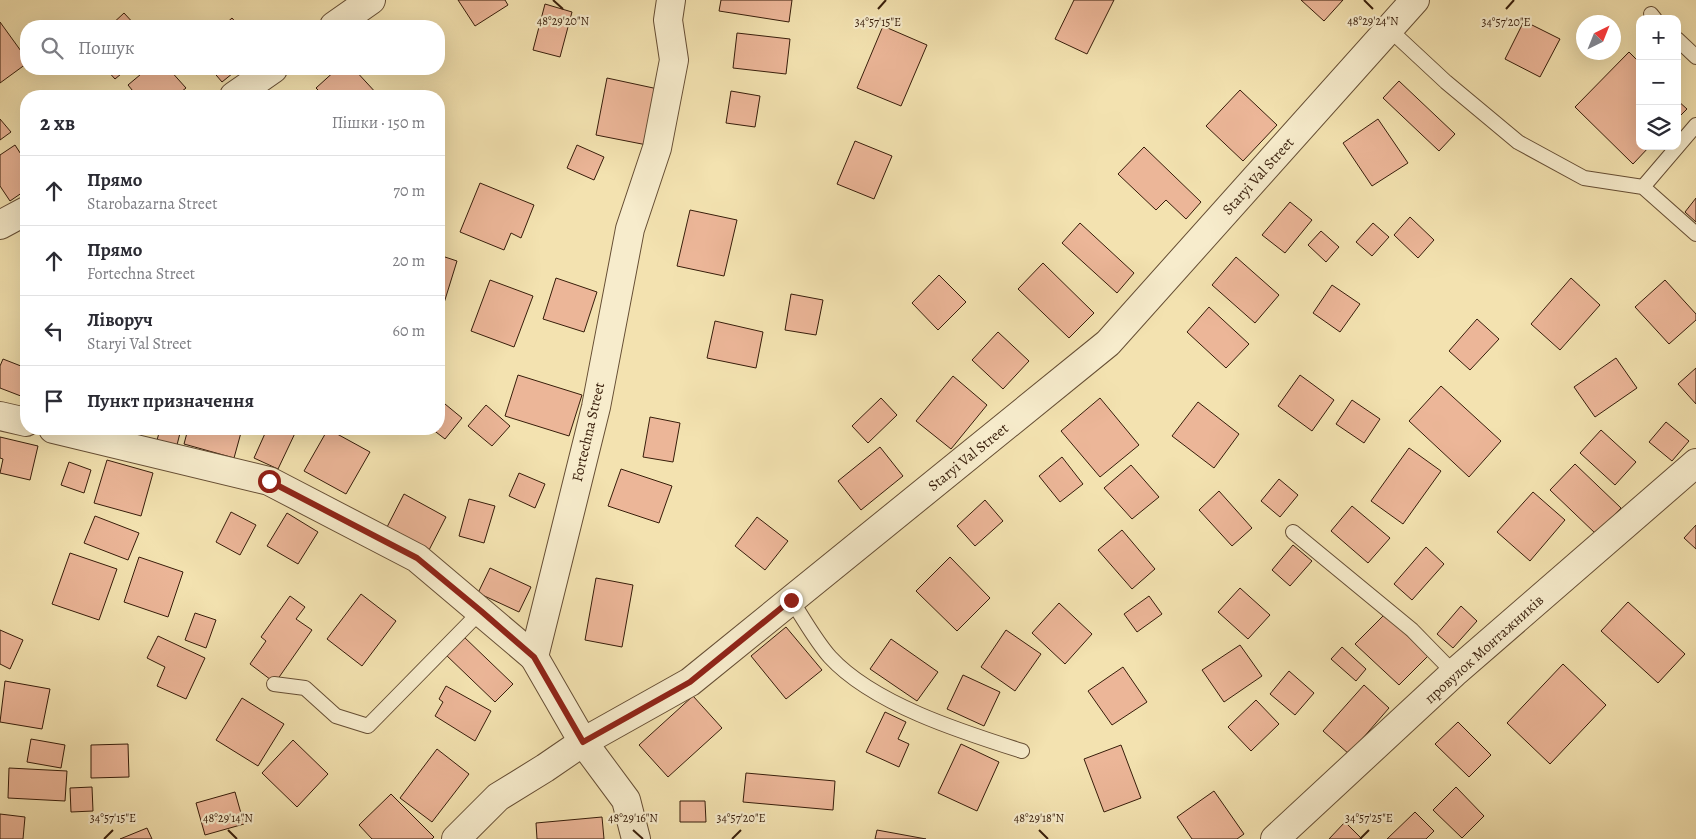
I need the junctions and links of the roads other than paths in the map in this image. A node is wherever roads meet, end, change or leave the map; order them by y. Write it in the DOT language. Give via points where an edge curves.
graph roads {
  1 [pos="371,0"];
  2 [pos="671,0"];
  3 [pos="1415,0"];
  4 [pos="343,20"];
  5 [pos="1390,29"];
  6 [pos="1681,43"];
  7 [pos="1696,57"];
  8 [pos="264,75"];
  9 [pos="243,90"];
  10 [pos="1696,125"];
  11 [pos="1643,187"];
  12 [pos="20,214"];
  13 [pos="0,224"];
  14 [pos="1696,234"];
  15 [pos="0,416"];
  16 [pos="20,421"];
  17 [pos="78,435"];
  18 [pos="1696,462"];
  19 [pos="1293,532"];
  20 [pos="791,600"];
  21 [pos="481,611"];
  22 [pos="534,657"];
  23 [pos="1454,673"];
  24 [pos="274,684"];
  25 [pos="583,742"];
  26 [pos="1022,751"];
  27 [pos="456,839"];
  28 [pos="636,839"];
  29 [pos="1275,839"];
  1 -- 4 [label="street"];
  2 -- 22 [label="street, Fortechna Street" via="668,20 674,60 657,148 630,229 596,407"];
  3 -- 5 [label="street, Staryi Val Street"];
  5 -- 11 [label="lane" via="1446,82 1518,142 1584,178"];
  5 -- 20 [label="street, Staryi Val Street" via="1108,343"];
  6 -- 7 [label="lane"];
  8 -- 9 [label="street"];
  10 -- 11 [label="lane"];
  11 -- 14 [label="lane"];
  12 -- 13 [label="street"];
  15 -- 16 [label="street"];
  17 -- 21 [label="street" via="269,481 417,558"];
  18 -- 23 [label="street, провулок Монтажників"];
  19 -- 23 [label="lane" via="1412,630"];
  20 -- 25 [label="street, Staryi Val Street" via="690,682"];
  20 -- 26 [label="lane" via="830,656 856,680 955,730"];
  21 -- 22 [label="street"];
  21 -- 24 [label="lane" via="368,726 336,716 305,688"];
  22 -- 25 [label="street"];
  23 -- 29 [label="street, провулок Монтажників"];
  25 -- 27 [label="street, Staryi Val Street" via="498,797"];
  25 -- 28 [label="street" via="626,800"];
}
